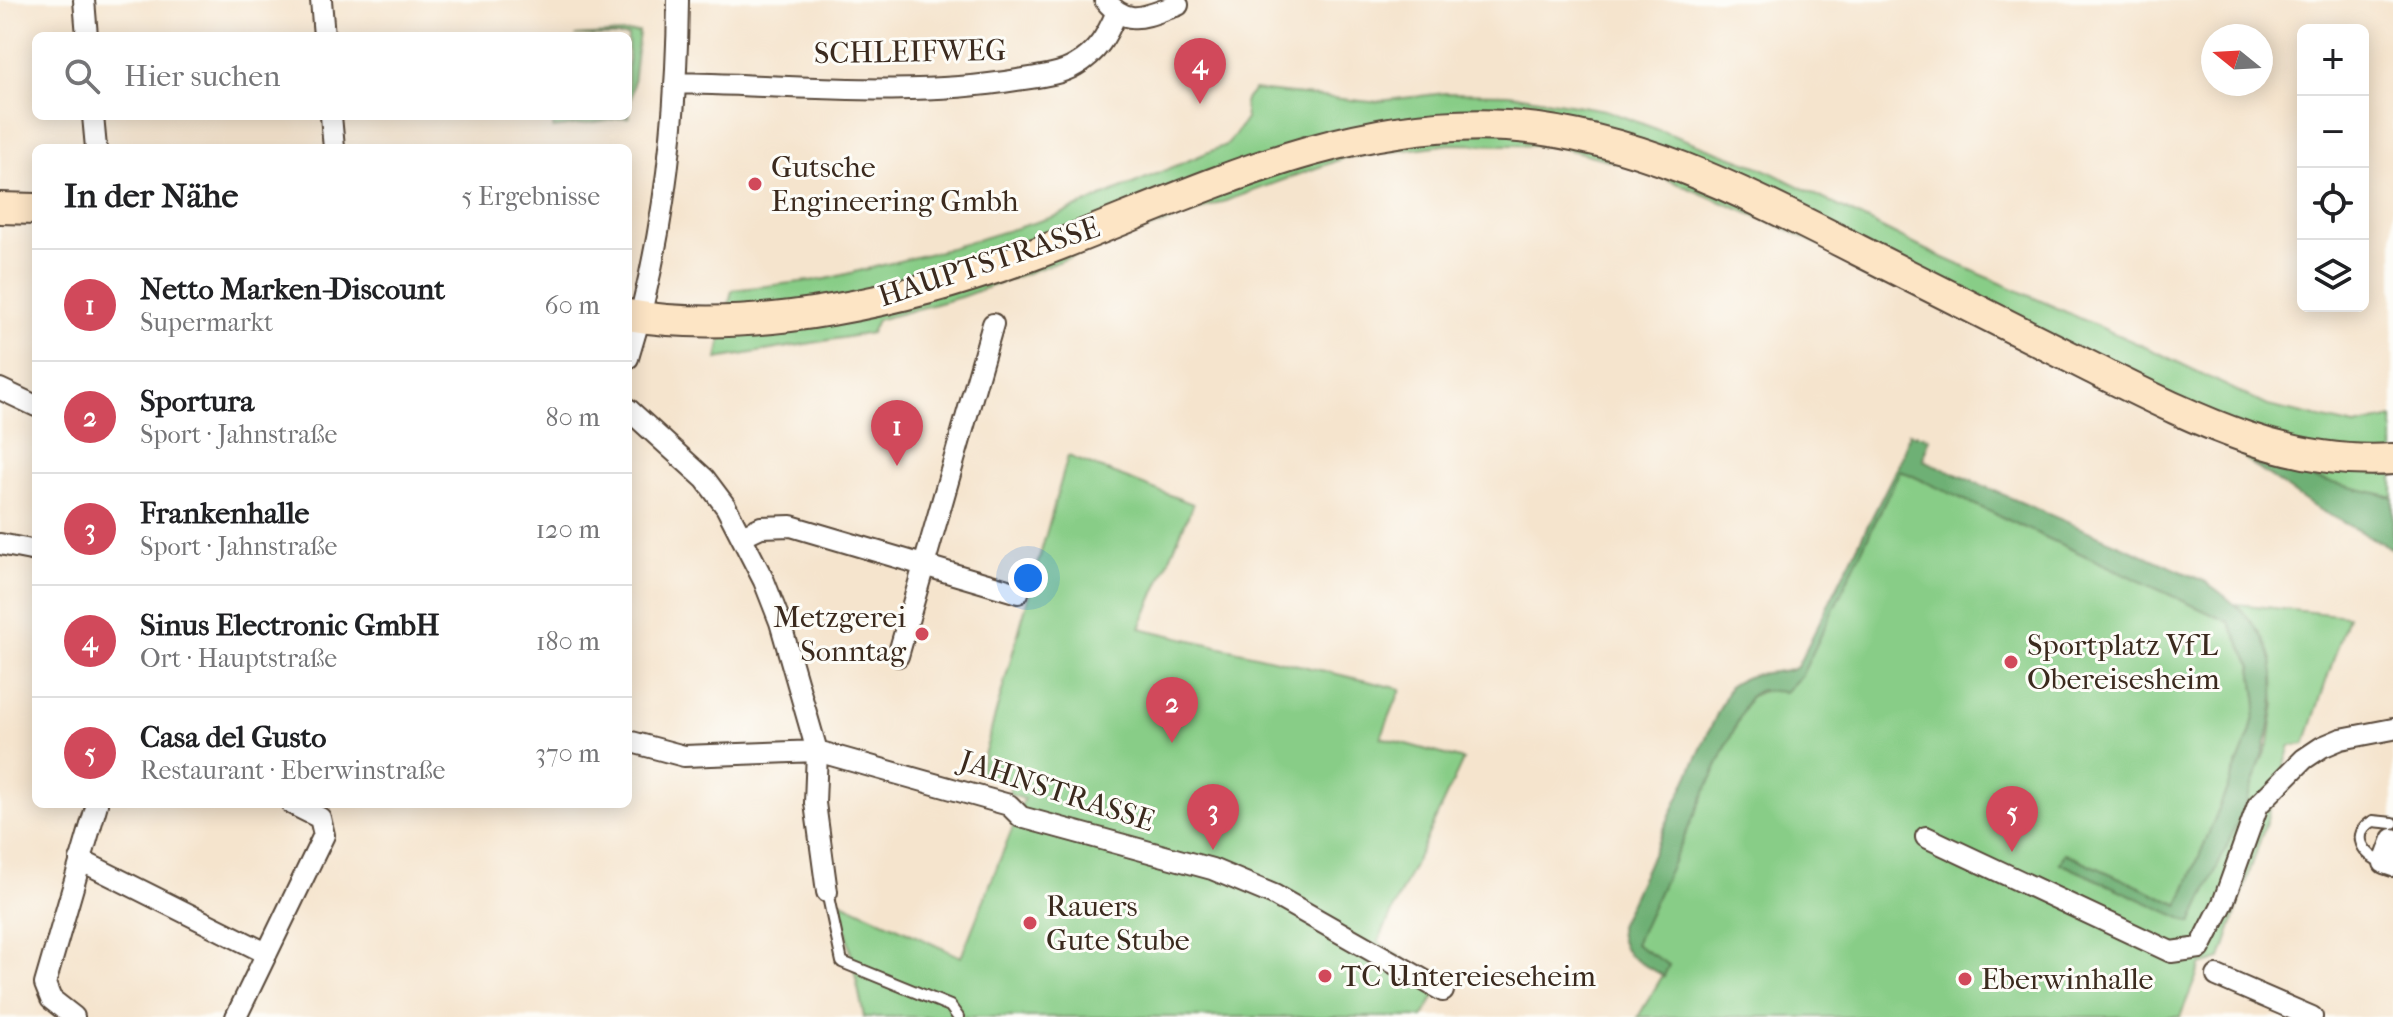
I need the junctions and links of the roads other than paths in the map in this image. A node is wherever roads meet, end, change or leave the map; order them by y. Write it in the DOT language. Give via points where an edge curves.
graph roads {
  1 [pos="84,0"];
  2 [pos="321,0"];
  3 [pos="678,0"];
  4 [pos="1179,3"];
  5 [pos="1110,7"];
  6 [pos="87,32"];
  7 [pos="324,32"];
  8 [pos="677,83"];
  9 [pos="93,120"];
  10 [pos="331,120"];
  11 [pos="96,144"];
  12 [pos="334,144"];
  13 [pos="0,208"];
  14 [pos="32,209"];
  15 [pos="634,316"];
  16 [pos="993,324"];
  17 [pos="0,389"];
  18 [pos="32,404"];
  19 [pos="632,413"];
  20 [pos="2393,459"];
  21 [pos="742,536"];
  22 [pos="0,544"];
  23 [pos="32,550"];
  24 [pos="925,566"];
  25 [pos="1018,593"];
  26 [pos="898,656"];
  27 [pos="2393,729"];
  28 [pos="632,742"];
  29 [pos="817,751"];
  30 [pos="96,808"];
  31 [pos="300,808"];
  32 [pos="2393,823"];
  33 [pos="1926,837"];
  34 [pos="2393,839"];
  35 [pos="80,860"];
  36 [pos="2388,865"];
  37 [pos="827,892"];
  38 [pos="266,953"];
  39 [pos="2217,976"];
  40 [pos="1443,991"];
  41 [pos="74,1017"];
  42 [pos="236,1017"];
  43 [pos="958,1017"];
  44 [pos="2312,1017"];
  1 -- 6 [label="street"];
  2 -- 7 [label="street"];
  3 -- 8 [label="street"];
  4 -- 5 [label="street" via="1135,19"];
  5 -- 8 [label="street, SCHLEIFWEG" via="1104,41 1075,66 1040,77 925,88"];
  8 -- 15 [label="street" via="658,227"];
  9 -- 11 [label="street"];
  10 -- 12 [label="street"];
  13 -- 14 [label="main road"];
  15 -- 20 [label="main road, HAUPTSTRASSE" via="755,320 933,286 1028,257 1211,184 1339,142 1504,126 1557,131 1652,156 1748,194 2229,432 2288,451"];
  16 -- 24 [label="street"];
  17 -- 18 [label="street"];
  19 -- 21 [label="street" via="705,479"];
  21 -- 24 [label="street" via="761,527 791,526"];
  21 -- 29 [label="street" via="780,622"];
  22 -- 23 [label="street"];
  24 -- 25 [label="street"];
  24 -- 26 [label="street"];
  27 -- 33 [label="street" via="2322,747 2258,805 2212,928 2200,948 2191,951 2171,952"];
  28 -- 29 [label="street, JAHNSTRASSE" via="684,756"];
  29 -- 37 [label="street" via="815,803"];
  29 -- 40 [label="street, JAHNSTRASSE" via="1009,805 1021,817 1212,869 1314,915"];
  30 -- 35 [label="street"];
  31 -- 38 [label="street" via="320,818 325,828"];
  32 -- 36 [label="lane" via="2373,821 2361,833 2366,853"];
  34 -- 36 [label="street"];
  35 -- 38 [label="street"];
  35 -- 41 [label="street" via="45,984 51,999"];
  37 -- 43 [label="lane" via="842,962 950,1006"];
  38 -- 42 [label="street"];
  39 -- 44 [label="street"];
}
